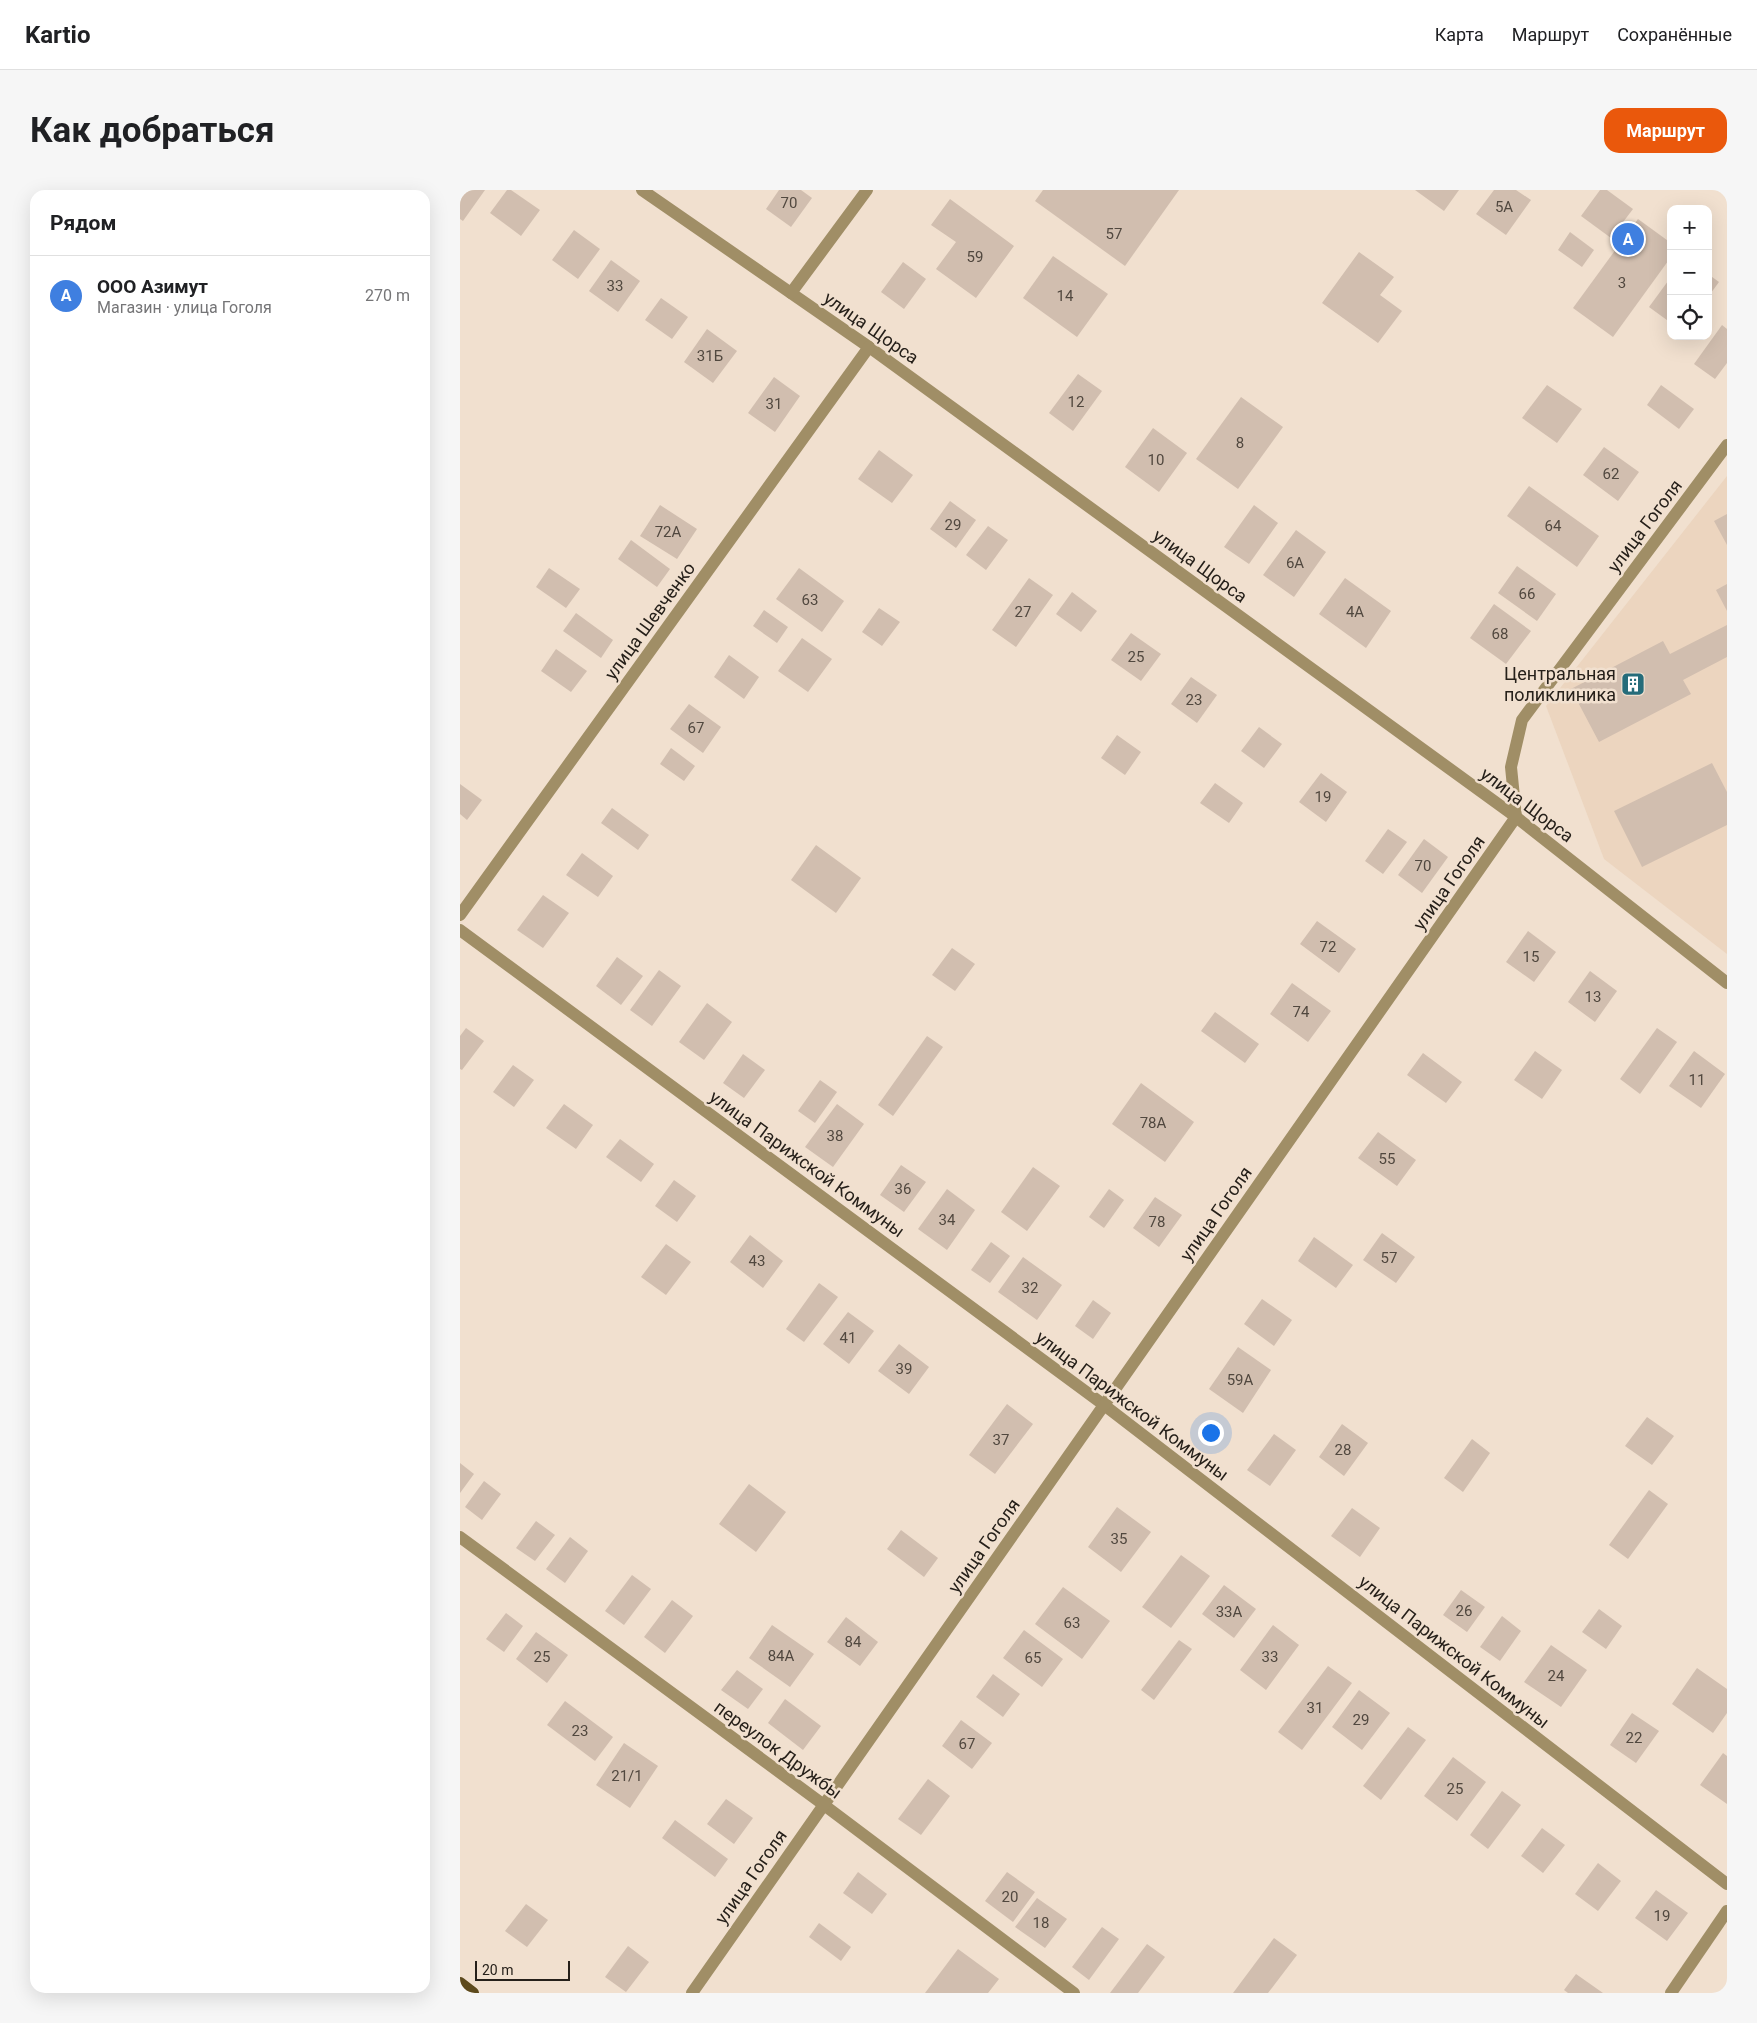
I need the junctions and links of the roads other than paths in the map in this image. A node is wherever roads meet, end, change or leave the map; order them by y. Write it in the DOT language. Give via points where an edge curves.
graph roads {
  1 [pos="642,190"];
  2 [pos="867,190"];
  3 [pos="791,293"];
  4 [pos="869,347"];
  5 [pos="1727,445"];
  6 [pos="1516,818"];
  7 [pos="460,914"];
  8 [pos="460,930"];
  9 [pos="1727,983"];
  10 [pos="1104,1405"];
  11 [pos="460,1537"];
  12 [pos="824,1805"];
  13 [pos="1727,1884"];
  14 [pos="1727,1911"];
  15 [pos="460,1983"];
  16 [pos="473,1993"];
  17 [pos="692,1993"];
  18 [pos="1074,1993"];
  19 [pos="1670,1993"];
  1 -- 3 [label="street, улица Щорса"];
  2 -- 3 [label="street"];
  3 -- 4 [label="street, улица Щорса"];
  4 -- 6 [label="street, улица Щорса"];
  4 -- 7 [label="street, улица Шевченко"];
  5 -- 6 [label="street, улица Гоголя" via="1522,720 1511,767"];
  6 -- 9 [label="street, улица Щорса"];
  6 -- 10 [label="street, улица Гоголя"];
  8 -- 10 [label="street, улица Парижской Коммуны"];
  10 -- 12 [label="street, улица Гоголя"];
  10 -- 13 [label="street, улица Парижской Коммуны"];
  11 -- 12 [label="street, переулок Дружбы"];
  12 -- 17 [label="street, улица Гоголя"];
  12 -- 18 [label="street, переулок Дружбы"];
  14 -- 19 [label="street"];
  15 -- 16 [label="main road"];
}
